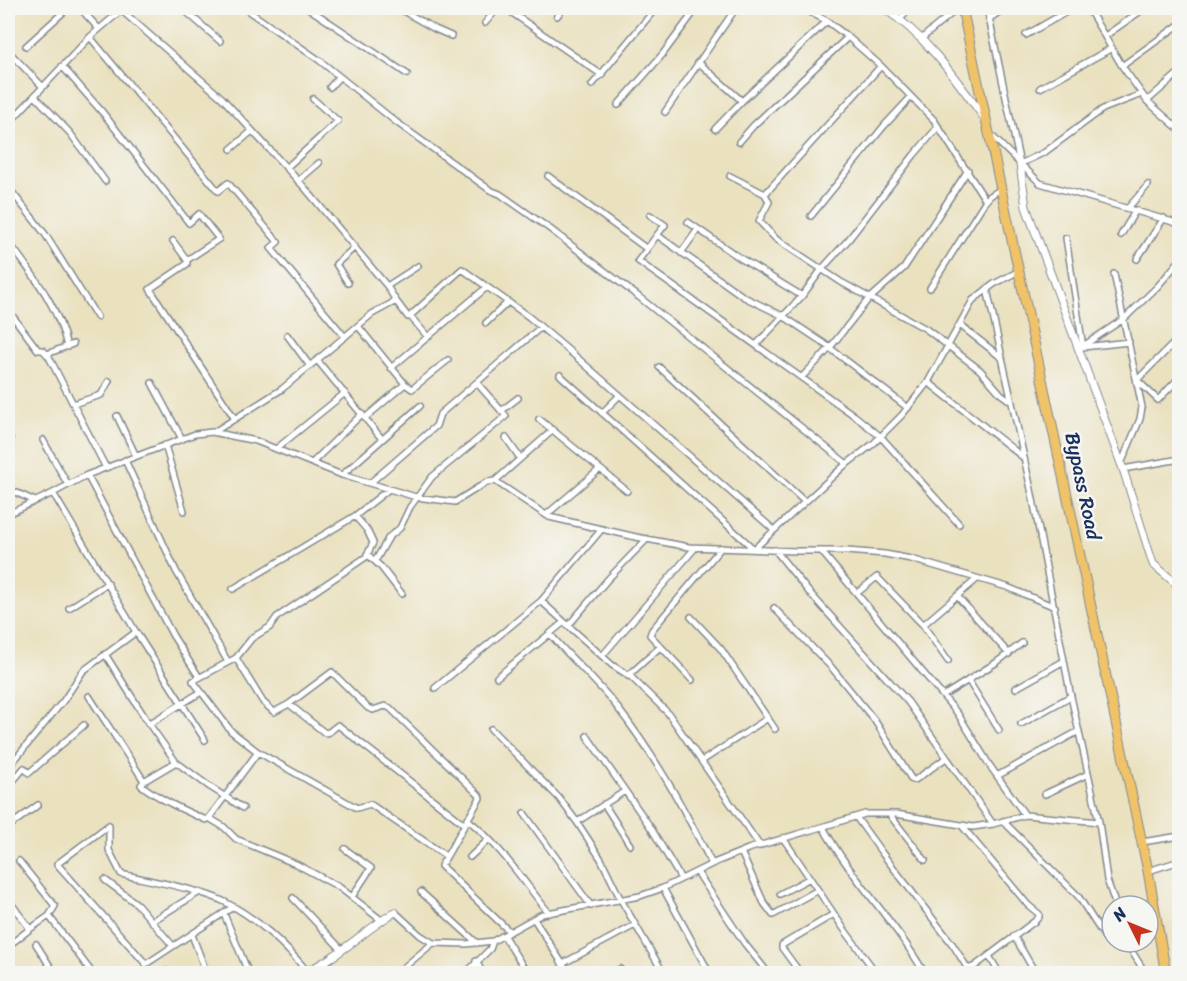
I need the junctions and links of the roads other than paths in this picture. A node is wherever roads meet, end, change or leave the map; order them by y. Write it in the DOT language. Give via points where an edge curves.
graph roads {
  1 [pos="14,8"];
  2 [pos="68,8"];
  3 [pos="80,8"];
  4 [pos="182,8"];
  5 [pos="244,8"];
  6 [pos="308,8"];
  7 [pos="398,8"];
  8 [pos="498,8"];
  9 [pos="505,8"];
  10 [pos="563,8"];
  11 [pos="655,8"];
  12 [pos="697,8"];
  13 [pos="736,8"];
  14 [pos="802,8"];
  15 [pos="883,8"];
  16 [pos="911,8"];
  17 [pos="960,8"];
  18 [pos="987,8"];
  19 [pos="1005,8"];
  20 [pos="1074,8"];
  21 [pos="1088,8"];
  22 [pos="1145,8"];
  23 [pos="123,9"];
  24 [pos="8,13"];
  25 [pos="557,16"];
  26 [pos="989,19"];
  27 [pos="899,20"];
  28 [pos="827,21"];
  29 [pos="485,23"];
  30 [pos="1179,24"];
  31 [pos="99,29"];
  32 [pos="1026,35"];
  33 [pos="451,36"];
  34 [pos="1105,36"];
  35 [pos="90,37"];
  36 [pos="848,37"];
  37 [pos="921,39"];
  38 [pos="220,41"];
  39 [pos="26,46"];
  40 [pos="1112,48"];
  41 [pos="8,51"];
  42 [pos="698,62"];
  43 [pos="62,66"];
  44 [pos="880,66"];
  45 [pos="1122,66"];
  46 [pos="1179,72"];
  47 [pos="407,74"];
  48 [pos="602,75"];
  49 [pos="339,77"];
  50 [pos="592,85"];
  51 [pos="43,87"];
  52 [pos="330,87"];
  53 [pos="1040,88"];
  54 [pos="1142,94"];
  55 [pos="35,96"];
  56 [pos="911,97"];
  57 [pos="313,99"];
  58 [pos="742,101"];
  59 [pos="1147,101"];
  60 [pos="618,105"];
  61 [pos="665,112"];
  62 [pos="988,123"];
  63 [pos="8,124"];
  64 [pos="938,127"];
  65 [pos="714,129"];
  66 [pos="1179,130"];
  67 [pos="252,131"];
  68 [pos="990,134"];
  69 [pos="739,142"];
  70 [pos="231,149"];
  71 [pos="319,163"];
  72 [pos="1020,164"];
  73 [pos="286,168"];
  74 [pos="968,170"];
  75 [pos="548,176"];
  76 [pos="730,176"];
  77 [pos="105,181"];
  78 [pos="298,181"];
  79 [pos="1148,185"];
  80 [pos="8,187"];
  81 [pos="1002,189"];
  82 [pos="765,194"];
  83 [pos="986,201"];
  84 [pos="1128,208"];
  85 [pos="1136,210"];
  86 [pos="650,214"];
  87 [pos="811,216"];
  88 [pos="1164,218"];
  89 [pos="688,222"];
  90 [pos="1179,224"];
  91 [pos="696,232"];
  92 [pos="1121,235"];
  93 [pos="657,236"];
  94 [pos="1066,238"];
  95 [pos="8,241"];
  96 [pos="173,241"];
  97 [pos="355,247"];
  98 [pos="647,249"];
  99 [pos="681,253"];
  100 [pos="1137,259"];
  101 [pos="187,260"];
  102 [pos="1179,260"];
  103 [pos="418,266"];
  104 [pos="822,269"];
  105 [pos="1020,270"];
  106 [pos="1114,274"];
  107 [pos="348,283"];
  108 [pos="387,286"];
  109 [pos="488,287"];
  110 [pos="930,288"];
  111 [pos="987,289"];
  112 [pos="802,296"];
  113 [pos="870,299"];
  114 [pos="396,301"];
  115 [pos="507,302"];
  116 [pos="8,310"];
  117 [pos="410,316"];
  118 [pos="783,316"];
  119 [pos="97,317"];
  120 [pos="1125,318"];
  121 [pos="486,323"];
  122 [pos="960,325"];
  123 [pos="357,326"];
  124 [pos="541,327"];
  125 [pos="287,335"];
  126 [pos="345,337"];
  127 [pos="428,337"];
  128 [pos="1179,337"];
  129 [pos="1129,342"];
  130 [pos="73,345"];
  131 [pos="756,345"];
  132 [pos="67,347"];
  133 [pos="948,347"];
  134 [pos="1081,347"];
  135 [pos="829,349"];
  136 [pos="47,354"];
  137 [pos="1002,358"];
  138 [pos="317,360"];
  139 [pos="448,360"];
  140 [pos="310,366"];
  141 [pos="658,367"];
  142 [pos="391,368"];
  143 [pos="560,375"];
  144 [pos="802,377"];
  145 [pos="1179,377"];
  146 [pos="1137,380"];
  147 [pos="109,381"];
  148 [pos="928,382"];
  149 [pos="152,383"];
  150 [pos="477,383"];
  151 [pos="405,384"];
  152 [pos="345,393"];
  153 [pos="620,394"];
  154 [pos="518,398"];
  155 [pos="1012,402"];
  156 [pos="73,404"];
  157 [pos="420,406"];
  158 [pos="908,408"];
  159 [pos="501,411"];
  160 [pos="602,413"];
  161 [pos="117,416"];
  162 [pos="363,416"];
  163 [pos="235,419"];
  164 [pos="539,419"];
  165 [pos="553,430"];
  166 [pos="214,432"];
  167 [pos="880,437"];
  168 [pos="10,438"];
  169 [pos="506,438"];
  170 [pos="182,439"];
  171 [pos="382,439"];
  172 [pos="43,440"];
  173 [pos="8,445"];
  174 [pos="165,445"];
  175 [pos="276,449"];
  176 [pos="136,456"];
  177 [pos="520,458"];
  178 [pos="1024,458"];
  179 [pos="1179,459"];
  180 [pos="125,460"];
  181 [pos="312,463"];
  182 [pos="847,464"];
  183 [pos="1122,467"];
  184 [pos="106,468"];
  185 [pos="600,469"];
  186 [pos="87,475"];
  187 [pos="342,475"];
  188 [pos="495,481"];
  189 [pos="370,483"];
  190 [pos="68,485"];
  191 [pos="8,489"];
  192 [pos="389,489"];
  193 [pos="627,491"];
  194 [pos="53,493"];
  195 [pos="416,497"];
  196 [pos="35,501"];
  197 [pos="805,502"];
  198 [pos="184,511"];
  199 [pos="8,514"];
  200 [pos="546,515"];
  201 [pos="355,516"];
  202 [pos="958,524"];
  203 [pos="602,529"];
  204 [pos="774,530"];
  205 [pos="647,539"];
  206 [pos="695,548"];
  207 [pos="721,548"];
  208 [pos="754,549"];
  209 [pos="775,550"];
  210 [pos="821,551"];
  211 [pos="367,554"];
  212 [pos="377,558"];
  213 [pos="978,579"];
  214 [pos="108,583"];
  215 [pos="1178,583"];
  216 [pos="233,589"];
  217 [pos="856,593"];
  218 [pos="402,594"];
  219 [pos="957,596"];
  220 [pos="541,600"];
  221 [pos="1055,607"];
  222 [pos="69,608"];
  223 [pos="774,608"];
  224 [pos="691,617"];
  225 [pos="566,624"];
  226 [pos="923,625"];
  227 [pos="136,632"];
  228 [pos="551,635"];
  229 [pos="1022,643"];
  230 [pos="660,647"];
  231 [pos="105,654"];
  232 [pos="1009,654"];
  233 [pos="602,656"];
  234 [pos="236,658"];
  235 [pos="948,661"];
  236 [pos="1064,661"];
  237 [pos="228,662"];
  238 [pos="628,676"];
  239 [pos="200,677"];
  240 [pos="496,678"];
  241 [pos="692,680"];
  242 [pos="968,680"];
  243 [pos="435,687"];
  244 [pos="1016,688"];
  245 [pos="201,692"];
  246 [pos="89,696"];
  247 [pos="943,696"];
  248 [pos="1071,696"];
  249 [pos="182,704"];
  250 [pos="289,704"];
  251 [pos="768,718"];
  252 [pos="149,724"];
  253 [pos="1021,724"];
  254 [pos="84,725"];
  255 [pos="491,729"];
  256 [pos="775,729"];
  257 [pos="999,730"];
  258 [pos="1078,731"];
  259 [pos="587,736"];
  260 [pos="205,740"];
  261 [pos="258,753"];
  262 [pos="946,758"];
  263 [pos="702,761"];
  264 [pos="176,762"];
  265 [pos="8,768"];
  266 [pos="1088,774"];
  267 [pos="997,776"];
  268 [pos="144,781"];
  269 [pos="8,787"];
  270 [pos="625,791"];
  271 [pos="1045,794"];
  272 [pos="226,797"];
  273 [pos="604,804"];
  274 [pos="38,805"];
  275 [pos="243,808"];
  276 [pos="524,813"];
  277 [pos="889,814"];
  278 [pos="1025,815"];
  279 [pos="856,817"];
  280 [pos="209,818"];
  281 [pos="1003,820"];
  282 [pos="466,821"];
  283 [pos="577,822"];
  284 [pos="1099,822"];
  285 [pos="993,824"];
  286 [pos="962,826"];
  287 [pos="8,827"];
  288 [pos="823,827"];
  289 [pos="1179,836"];
  290 [pos="783,838"];
  291 [pos="488,840"];
  292 [pos="1142,842"];
  293 [pos="630,845"];
  294 [pos="760,846"];
  295 [pos="345,849"];
  296 [pos="741,852"];
  297 [pos="446,856"];
  298 [pos="470,857"];
  299 [pos="925,860"];
  300 [pos="19,861"];
  301 [pos="1179,861"];
  302 [pos="712,864"];
  303 [pos="1148,871"];
  304 [pos="697,872"];
  305 [pos="810,878"];
  306 [pos="681,879"];
  307 [pos="105,880"];
  308 [pos="663,888"];
  309 [pos="818,890"];
  310 [pos="422,891"];
  311 [pos="198,893"];
  312 [pos="780,894"];
  313 [pos="1112,894"];
  314 [pos="352,897"];
  315 [pos="293,898"];
  316 [pos="8,899"];
  317 [pos="621,900"];
  318 [pos="591,906"];
  319 [pos="233,907"];
  320 [pos="396,912"];
  321 [pos="549,913"];
  322 [pos="224,914"];
  323 [pos="834,914"];
  324 [pos="49,916"];
  325 [pos="534,919"];
  326 [pos="381,920"];
  327 [pos="152,921"];
  328 [pos="635,925"];
  329 [pos="30,929"];
  330 [pos="1100,930"];
  331 [pos="507,934"];
  332 [pos="192,935"];
  333 [pos="1014,936"];
  334 [pos="493,941"];
  335 [pos="433,943"];
  336 [pos="477,943"];
  337 [pos="36,944"];
  338 [pos="8,946"];
  339 [pos="172,946"];
  340 [pos="342,950"];
  341 [pos="1133,954"];
  342 [pos="989,956"];
  343 [pos="476,961"];
  344 [pos="562,964"];
  345 [pos="8,969"];
  346 [pos="621,969"];
  347 [pos="969,971"];
  348 [pos="303,972"];
  349 [pos="527,973"];
  350 [pos="10,974"];
  351 [pos="55,974"];
  352 [pos="93,974"];
  353 [pos="207,974"];
  354 [pos="249,974"];
  355 [pos="396,974"];
  356 [pos="465,974"];
  357 [pos="483,974"];
  358 [pos="568,974"];
  359 [pos="612,974"];
  360 [pos="664,974"];
  361 [pos="710,974"];
  362 [pos="769,974"];
  363 [pos="801,974"];
  364 [pos="877,974"];
  365 [pos="925,974"];
  366 [pos="1000,974"];
  367 [pos="1036,974"];
  368 [pos="1146,974"];
  369 [pos="1166,974"];
  1 -- 24 [label="street"];
  2 -- 39 [label="street"];
  3 -- 31 [label="street"];
  4 -- 38 [label="street"];
  5 -- 49 [label="street"];
  6 -- 47 [label="street"];
  7 -- 33 [label="street"];
  8 -- 29 [label="street"];
  9 -- 48 [label="street"];
  10 -- 25 [label="street"];
  11 -- 48 [label="street"];
  12 -- 60 [label="street"];
  13 -- 42 [label="street"];
  14 -- 28 [label="street"];
  15 -- 27 [label="street"];
  16 -- 27 [label="street"];
  17 -- 37 [label="street"];
  17 -- 62 [label="main road, Bypass Road"];
  18 -- 26 [label="street"];
  19 -- 26 [label="street"];
  20 -- 32 [label="street"];
  21 -- 34 [label="street"];
  22 -- 34 [label="street"];
  23 -- 31 [label="street"];
  23 -- 67 [label="street" via="222,98"];
  26 -- 72 [label="street"];
  27 -- 37 [label="street"];
  28 -- 36 [label="street"];
  28 -- 58 [label="street"];
  30 -- 45 [label="street"];
  31 -- 35 [label="street"];
  34 -- 40 [label="street"];
  35 -- 43 [label="street"];
  35 -- 126 [label="street" via="218,191 228,183 278,242 272,248"];
  36 -- 44 [label="street"];
  36 -- 69 [label="street"];
  37 -- 62 [label="street"];
  40 -- 45 [label="street"];
  40 -- 53 [label="street"];
  41 -- 51 [label="street"];
  42 -- 58 [label="street"];
  42 -- 61 [label="street"];
  43 -- 51 [label="street"];
  43 -- 101 [label="street" via="189,223 199,214 219,239"];
  44 -- 56 [label="street"];
  44 -- 82 [label="street"];
  45 -- 54 [label="street"];
  46 -- 59 [label="street"];
  48 -- 50 [label="street"];
  49 -- 52 [label="street"];
  49 -- 182 [label="street" via="396,122 559,236"];
  51 -- 55 [label="street"];
  54 -- 59 [label="street"];
  54 -- 72 [label="street" via="1103,109 1045,152"];
  55 -- 63 [label="street"];
  55 -- 77 [label="street" via="70,133"];
  56 -- 64 [label="street"];
  56 -- 87 [label="street"];
  57 -- 73 [label="street" via="338,121"];
  58 -- 65 [label="street"];
  59 -- 66 [label="street"];
  62 -- 68 [label="main road, Bypass Road"];
  64 -- 74 [label="street"];
  64 -- 104 [label="street"];
  67 -- 70 [label="street"];
  67 -- 73 [label="street"];
  68 -- 72 [label="street"];
  68 -- 81 [label="main road, Bypass Road"];
  71 -- 78 [label="street"];
  72 -- 84 [label="street" via="1040,183"];
  72 -- 134 [label="street" via="1026,207"];
  73 -- 78 [label="street"];
  74 -- 83 [label="street"];
  74 -- 113 [label="street" via="904,268"];
  75 -- 98 [label="street"];
  76 -- 82 [label="street"];
  78 -- 97 [label="street"];
  79 -- 84 [label="street"];
  80 -- 119 [label="street" via="45,234"];
  81 -- 83 [label="street"];
  81 -- 105 [label="main road, Bypass Road"];
  82 -- 104 [label="street" via="769,202 759,221 776,239"];
  83 -- 110 [label="street"];
  84 -- 85 [label="street"];
  85 -- 88 [label="street"];
  85 -- 92 [label="street"];
  86 -- 93 [label="street" via="665,225"];
  88 -- 90 [label="street"];
  88 -- 100 [label="street"];
  89 -- 112 [label="street"];
  91 -- 99 [label="street"];
  93 -- 98 [label="street"];
  93 -- 99 [label="street"];
  94 -- 134 [label="street"];
  95 -- 132 [label="street" via="54,308"];
  96 -- 101 [label="street"];
  97 -- 107 [label="street" via="336,264"];
  97 -- 108 [label="street"];
  98 -- 131 [label="street" via="638,261"];
  99 -- 118 [label="street" via="744,297"];
  101 -- 163 [label="street" via="187,264 150,289"];
  102 -- 120 [label="street"];
  103 -- 108 [label="street"];
  104 -- 112 [label="street"];
  104 -- 113 [label="street"];
  105 -- 111 [label="street"];
  105 -- 292 [label="main road, Bypass Road"];
  106 -- 120 [label="street"];
  108 -- 114 [label="street"];
  109 -- 115 [label="street"];
  109 -- 117 [label="street" via="462,269"];
  109 -- 127 [label="street"];
  111 -- 122 [label="street" via="973,300"];
  111 -- 137 [label="street"];
  112 -- 118 [label="street"];
  113 -- 133 [label="street" via="926,329"];
  113 -- 135 [label="street"];
  114 -- 117 [label="street"];
  114 -- 123 [label="street"];
  115 -- 121 [label="street"];
  115 -- 124 [label="street"];
  116 -- 136 [label="street" via="38,350"];
  117 -- 127 [label="street"];
  118 -- 131 [label="street"];
  118 -- 135 [label="street"];
  120 -- 129 [label="street"];
  120 -- 134 [label="street"];
  122 -- 133 [label="street"];
  122 -- 137 [label="street"];
  123 -- 126 [label="street"];
  123 -- 142 [label="street"];
  124 -- 150 [label="street"];
  124 -- 153 [label="street"];
  125 -- 140 [label="street"];
  126 -- 138 [label="street"];
  127 -- 142 [label="street"];
  128 -- 146 [label="street"];
  129 -- 134 [label="street"];
  129 -- 146 [label="street"];
  130 -- 132 [label="street"];
  131 -- 144 [label="street"];
  132 -- 136 [label="street"];
  133 -- 148 [label="street"];
  133 -- 155 [label="street" via="980,370"];
  134 -- 183 [label="street"];
  135 -- 144 [label="street"];
  135 -- 158 [label="street"];
  136 -- 156 [label="street"];
  137 -- 155 [label="street"];
  138 -- 140 [label="street"];
  138 -- 152 [label="street"];
  139 -- 151 [label="street" via="412,389"];
  140 -- 163 [label="street"];
  141 -- 197 [label="street"];
  142 -- 151 [label="street"];
  143 -- 160 [label="street"];
  144 -- 167 [label="street"];
  145 -- 146 [label="street" via="1158,400"];
  146 -- 183 [label="street" via="1140,419"];
  147 -- 156 [label="street" via="101,395"];
  148 -- 158 [label="street"];
  148 -- 178 [label="street"];
  149 -- 170 [label="street"];
  150 -- 159 [label="street"];
  150 -- 189 [label="street"];
  151 -- 162 [label="street"];
  152 -- 162 [label="street"];
  152 -- 175 [label="street"];
  153 -- 160 [label="street"];
  153 -- 204 [label="street"];
  154 -- 159 [label="street"];
  155 -- 178 [label="street"];
  156 -- 184 [label="street"];
  157 -- 171 [label="street"];
  158 -- 167 [label="street"];
  159 -- 195 [label="street" via="506,416 432,477"];
  160 -- 208 [label="street"];
  161 -- 176 [label="street"];
  162 -- 171 [label="street"];
  162 -- 181 [label="street"];
  163 -- 166 [label="street"];
  164 -- 165 [label="street"];
  165 -- 177 [label="street"];
  165 -- 185 [label="street"];
  166 -- 170 [label="street"];
  166 -- 175 [label="street"];
  167 -- 182 [label="street"];
  167 -- 202 [label="street"];
  168 -- 173 [label="street"];
  169 -- 177 [label="street"];
  170 -- 174 [label="street"];
  171 -- 187 [label="street"];
  172 -- 190 [label="street"];
  174 -- 176 [label="street"];
  174 -- 198 [label="street"];
  175 -- 181 [label="street"];
  176 -- 180 [label="street"];
  177 -- 188 [label="street"];
  178 -- 221 [label="street"];
  179 -- 183 [label="street"];
  180 -- 184 [label="street"];
  180 -- 237 [label="street" via="172,563"];
  181 -- 187 [label="street"];
  182 -- 197 [label="street"];
  183 -- 215 [label="street" via="1153,564"];
  184 -- 186 [label="street"];
  185 -- 193 [label="street"];
  185 -- 200 [label="street"];
  186 -- 190 [label="street"];
  186 -- 239 [label="street" via="173,636"];
  187 -- 189 [label="street"];
  188 -- 195 [label="street" via="455,502"];
  188 -- 200 [label="street"];
  189 -- 192 [label="street"];
  190 -- 194 [label="street"];
  191 -- 196 [label="street"];
  192 -- 195 [label="street"];
  192 -- 201 [label="street"];
  194 -- 196 [label="street"];
  194 -- 214 [label="street"];
  195 -- 212 [label="street" via="400,528 389,537"];
  196 -- 199 [label="street"];
  197 -- 204 [label="street"];
  200 -- 203 [label="street"];
  201 -- 211 [label="street" via="373,543"];
  201 -- 216 [label="street"];
  203 -- 205 [label="street"];
  203 -- 220 [label="street"];
  204 -- 208 [label="street"];
  205 -- 206 [label="street"];
  205 -- 225 [label="street"];
  206 -- 207 [label="street"];
  206 -- 233 [label="street"];
  207 -- 208 [label="street"];
  207 -- 230 [label="street" via="652,630 650,635"];
  208 -- 209 [label="street"];
  209 -- 210 [label="street"];
  209 -- 262 [label="street" via="908,702"];
  210 -- 213 [label="street" via="885,554"];
  210 -- 217 [label="street"];
  211 -- 218 [label="street"];
  211 -- 234 [label="street" via="277,617"];
  213 -- 219 [label="street"];
  213 -- 221 [label="street"];
  214 -- 222 [label="street"];
  214 -- 227 [label="street"];
  217 -- 226 [label="street" via="878,578"];
  217 -- 247 [label="street"];
  219 -- 226 [label="street"];
  219 -- 232 [label="street"];
  220 -- 225 [label="street"];
  220 -- 243 [label="street"];
  221 -- 236 [label="street"];
  223 -- 262 [label="street" via="830,665 875,721 912,780"];
  224 -- 251 [label="street" via="721,649"];
  225 -- 228 [label="street"];
  225 -- 233 [label="street"];
  226 -- 235 [label="street"];
  227 -- 231 [label="street"];
  227 -- 249 [label="street"];
  228 -- 240 [label="street"];
  228 -- 302 [label="street" via="606,694 653,757 678,796"];
  229 -- 232 [label="street"];
  230 -- 238 [label="street"];
  230 -- 241 [label="street"];
  231 -- 252 [label="street"];
  231 -- 265 [label="street" via="83,671"];
  232 -- 242 [label="street"];
  233 -- 238 [label="street"];
  234 -- 237 [label="street"];
  234 -- 250 [label="street" via="271,711"];
  236 -- 244 [label="street"];
  236 -- 248 [label="street"];
  237 -- 239 [label="street"];
  238 -- 263 [label="street" via="668,713"];
  239 -- 245 [label="street" via="193,681"];
  242 -- 247 [label="street"];
  242 -- 257 [label="street"];
  245 -- 249 [label="street"];
  245 -- 261 [label="street" via="231,731"];
  246 -- 268 [label="street"];
  247 -- 267 [label="street"];
  248 -- 253 [label="street"];
  248 -- 258 [label="street"];
  249 -- 252 [label="street"];
  249 -- 260 [label="street"];
  250 -- 282 [label="street" via="325,733 338,726"];
  250 -- 282 [label="street" via="332,672 368,708 390,708 479,795"];
  251 -- 256 [label="street"];
  251 -- 263 [label="street"];
  252 -- 264 [label="street"];
  254 -- 269 [label="street" via="29,773 24,768"];
  255 -- 283 [label="street" via="560,798"];
  258 -- 266 [label="street"];
  258 -- 267 [label="street"];
  259 -- 270 [label="street"];
  261 -- 272 [label="street"];
  261 -- 297 [label="street" via="357,808 370,804"];
  262 -- 285 [label="street"];
  263 -- 294 [label="street"];
  264 -- 268 [label="street"];
  264 -- 272 [label="street"];
  266 -- 271 [label="street"];
  266 -- 284 [label="street"];
  267 -- 278 [label="street"];
  268 -- 280 [label="street" via="141,785 154,796"];
  270 -- 273 [label="street"];
  270 -- 306 [label="street"];
  272 -- 275 [label="street"];
  272 -- 280 [label="street"];
  273 -- 283 [label="street"];
  273 -- 293 [label="street"];
  274 -- 287 [label="street"];
  276 -- 318 [label="street"];
  277 -- 279 [label="street"];
  277 -- 286 [label="street"];
  277 -- 299 [label="street"];
  278 -- 281 [label="street"];
  278 -- 284 [label="street"];
  279 -- 288 [label="street"];
  279 -- 347 [label="street"];
  280 -- 314 [label="street" via="236,839 296,864"];
  281 -- 285 [label="street"];
  281 -- 330 [label="street" via="1078,896"];
  282 -- 291 [label="street"];
  282 -- 297 [label="street"];
  283 -- 317 [label="street"];
  284 -- 313 [label="street"];
  285 -- 286 [label="street"];
  286 -- 333 [label="street" via="1039,914"];
  288 -- 290 [label="street"];
  288 -- 365 [label="street" via="855,879"];
  289 -- 292 [label="street"];
  290 -- 294 [label="street"];
  290 -- 305 [label="street"];
  291 -- 298 [label="street"];
  291 -- 321 [label="street"];
  292 -- 303 [label="main road, Bypass Road"];
  294 -- 296 [label="street"];
  295 -- 314 [label="street" via="371,868"];
  296 -- 302 [label="street"];
  296 -- 309 [label="street" via="773,915"];
  297 -- 331 [label="street" via="441,866"];
  300 -- 324 [label="street" via="55,906"];
  301 -- 303 [label="street"];
  302 -- 304 [label="street"];
  303 -- 369 [label="main road, Bypass Road"];
  304 -- 306 [label="street"];
  304 -- 362 [label="street"];
  305 -- 309 [label="street"];
  305 -- 312 [label="street"];
  306 -- 308 [label="street"];
  307 -- 327 [label="street"];
  308 -- 317 [label="street"];
  308 -- 361 [label="street"];
  309 -- 323 [label="street"];
  310 -- 336 [label="street"];
  311 -- 319 [label="street"];
  311 -- 327 [label="street"];
  311 -- 339 [label="street" via="121,874 109,850 110,825 57,864 146,964"];
  314 -- 326 [label="street"];
  315 -- 340 [label="street"];
  316 -- 329 [label="street"];
  317 -- 318 [label="street"];
  317 -- 328 [label="street"];
  318 -- 321 [label="street"];
  319 -- 322 [label="street"];
  319 -- 348 [label="street" via="282,943"];
  320 -- 326 [label="street"];
  320 -- 335 [label="street"];
  321 -- 325 [label="street"];
  322 -- 332 [label="street"];
  322 -- 354 [label="street"];
  323 -- 363 [label="street" via="782,945"];
  323 -- 364 [label="street"];
  324 -- 329 [label="street"];
  324 -- 352 [label="street"];
  325 -- 331 [label="street"];
  325 -- 344 [label="street"];
  326 -- 340 [label="street"];
  327 -- 339 [label="street"];
  328 -- 344 [label="street"];
  328 -- 360 [label="street"];
  329 -- 338 [label="street"];
  331 -- 334 [label="street"];
  331 -- 349 [label="street"];
  332 -- 339 [label="street"];
  332 -- 353 [label="street"];
  333 -- 342 [label="street"];
  333 -- 367 [label="street"];
  334 -- 336 [label="street"];
  334 -- 343 [label="street"];
  335 -- 336 [label="street"];
  335 -- 355 [label="street"];
  337 -- 351 [label="street"];
  340 -- 348 [label="street"];
  341 -- 368 [label="street"];
  342 -- 347 [label="street"];
  342 -- 366 [label="street"];
  343 -- 356 [label="street"];
  343 -- 357 [label="street"];
  344 -- 358 [label="street"];
  345 -- 350 [label="street"];
  346 -- 359 [label="street"];
}
